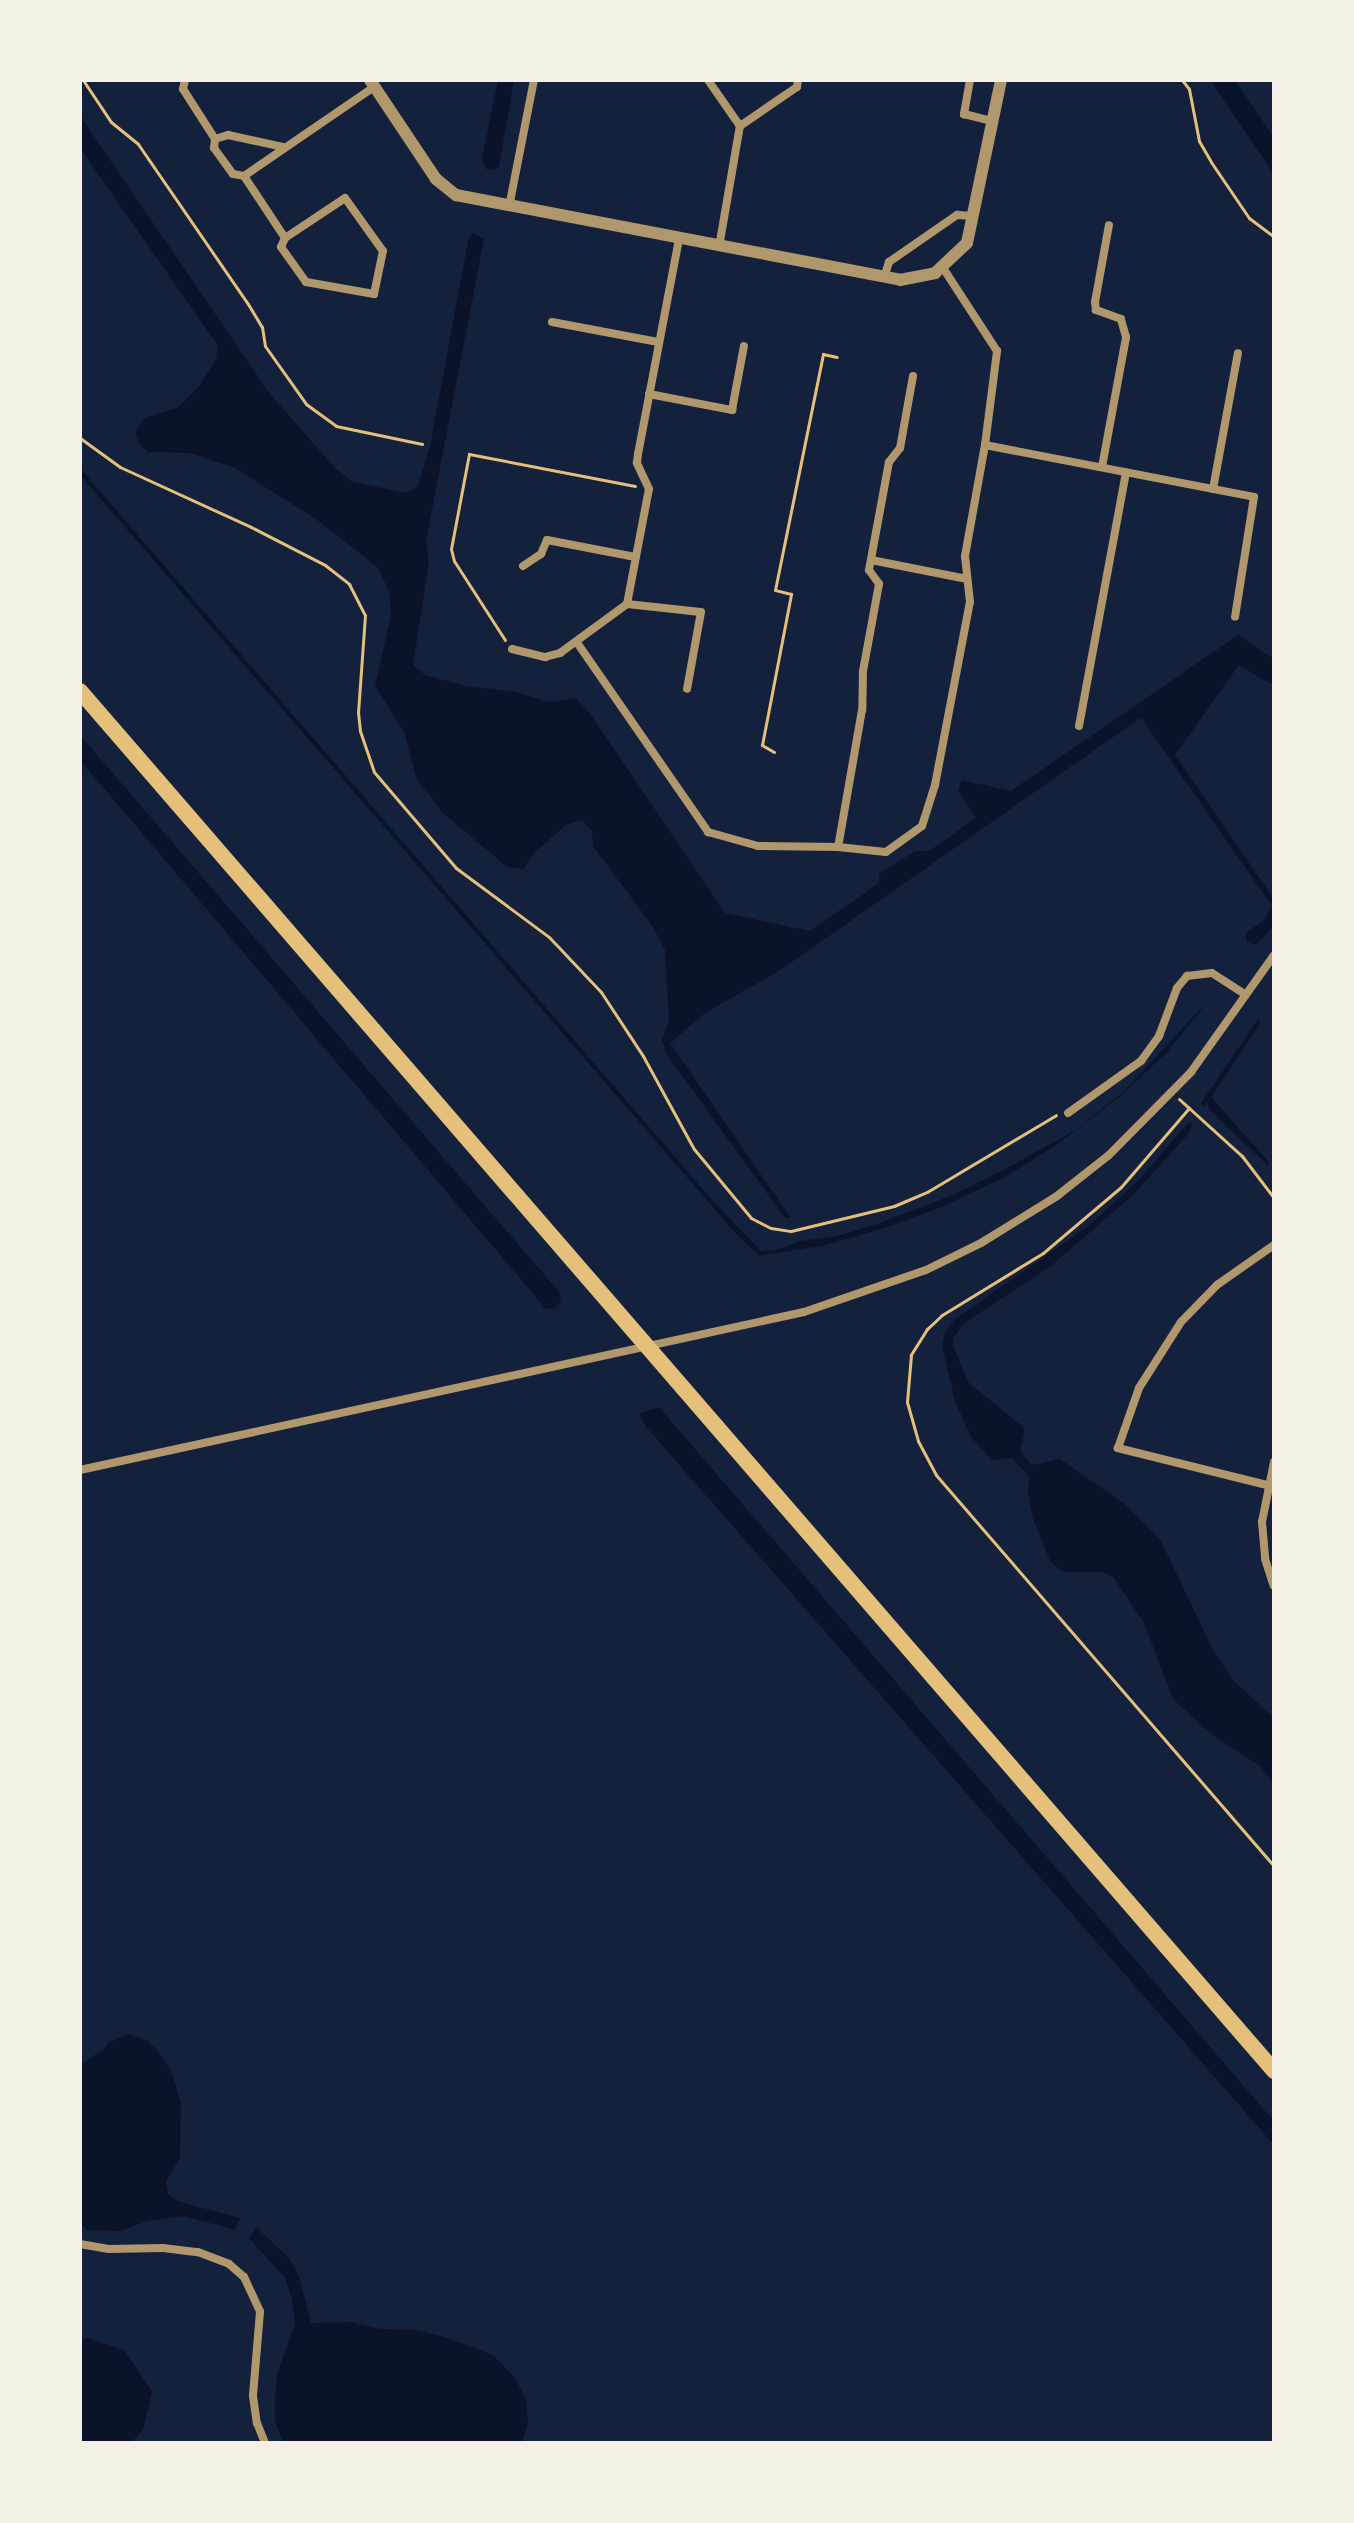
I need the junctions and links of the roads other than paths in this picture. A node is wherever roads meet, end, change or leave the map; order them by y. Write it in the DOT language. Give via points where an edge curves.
graph roads {
  1 [pos="185,80"];
  2 [pos="534,80"];
  3 [pos="708,80"];
  4 [pos="798,80"];
  5 [pos="970,80"];
  6 [pos="1001,80"];
  7 [pos="372,83"];
  8 [pos="993,121"];
  9 [pos="740,126"];
  10 [pos="215,139"];
  11 [pos="283,147"];
  12 [pos="244,176"];
  13 [pos="509,207"];
  14 [pos="974,216"];
  15 [pos="1109,225"];
  16 [pos="285,238"];
  17 [pos="679,239"];
  18 [pos="719,247"];
  19 [pos="943,268"];
  20 [pos="884,278"];
  21 [pos="552,322"];
  22 [pos="658,342"];
  23 [pos="744,346"];
  24 [pos="1238,353"];
  25 [pos="913,376"];
  26 [pos="649,394"];
  27 [pos="985,445"];
  28 [pos="1102,467"];
  29 [pos="1126,472"];
  30 [pos="1213,489"];
  31 [pos="635,557"];
  32 [pos="871,560"];
  33 [pos="523,566"];
  34 [pos="967,579"];
  35 [pos="627,604"];
  36 [pos="1235,617"];
  37 [pos="578,644"];
  38 [pos="512,649"];
  39 [pos="80,676"];
  40 [pos="687,689"];
  41 [pos="80,691"];
  42 [pos="1079,726"];
  43 [pos="838,847"];
  44 [pos="1274,955"];
  45 [pos="1246,995"];
  46 [pos="1068,1113"];
  47 [pos="1274,1245"];
  48 [pos="1274,1462"];
  49 [pos="80,1470"];
  50 [pos="1267,1485"];
  51 [pos="1274,1586"];
  52 [pos="1274,2056"];
  53 [pos="1274,2071"];
  54 [pos="80,2244"];
  55 [pos="265,2443"];
  1 -- 10 [label="street" via="183,89"];
  2 -- 13 [label="street"];
  3 -- 9 [label="street"];
  4 -- 9 [label="street" via="797,87"];
  5 -- 8 [label="street" via="964,114"];
  6 -- 8 [label="street"];
  7 -- 11 [label="street"];
  7 -- 13 [label="street" via="444,187"];
  8 -- 14 [label="street"];
  9 -- 18 [label="street"];
  10 -- 11 [label="street" via="228,135"];
  10 -- 12 [label="street" via="214,148 233,174"];
  11 -- 12 [label="street"];
  12 -- 16 [label="street"];
  13 -- 17 [label="street"];
  14 -- 19 [label="street" via="967,243"];
  14 -- 20 [label="street" via="957,215 944,223 889,262"];
  15 -- 28 [label="street" via="1096,310 1121,319 1126,337"];
  16 -- 16 [label="street" via="281,247 306,282 374,294 383,251 345,198"];
  17 -- 18 [label="street"];
  17 -- 22 [label="street"];
  18 -- 20 [label="street"];
  19 -- 20 [label="street" via="918,279"];
  19 -- 27 [label="street" via="997,351"];
  21 -- 22 [label="street"];
  22 -- 26 [label="street"];
  23 -- 26 [label="street" via="732,410"];
  24 -- 30 [label="street"];
  25 -- 32 [label="street" via="900,448 889,462"];
  26 -- 31 [label="street" via="637,463 649,489"];
  27 -- 28 [label="street"];
  27 -- 34 [label="street" via="965,556"];
  28 -- 29 [label="street"];
  29 -- 30 [label="street"];
  29 -- 42 [label="street"];
  30 -- 36 [label="street" via="1254,497"];
  31 -- 33 [label="street" via="547,540 541,554"];
  31 -- 35 [label="street"];
  32 -- 34 [label="street"];
  32 -- 43 [label="street" via="869,570 879,584"];
  34 -- 43 [label="street" via="970,602 935,785 922,826 886,852"];
  35 -- 37 [label="street"];
  35 -- 40 [label="street" via="701,612"];
  37 -- 38 [label="street" via="545,657"];
  37 -- 43 [label="street" via="708,832 758,846"];
  39 -- 52 [label="highway"];
  41 -- 53 [label="highway"];
  44 -- 45 [label="street"];
  45 -- 46 [label="street" via="1212,973 1187,976 1141,1061"];
  45 -- 49 [label="street" via="1173,1094 1109,1155 981,1243 885,1287 687,1337"];
  47 -- 50 [label="street" via="1217,1285 1181,1322 1139,1388 1118,1448"];
  48 -- 50 [label="street"];
  50 -- 51 [label="street" via="1262,1542"];
  54 -- 55 [label="street" via="198,2252 229,2264 244,2277 260,2312 253,2396"];
}
